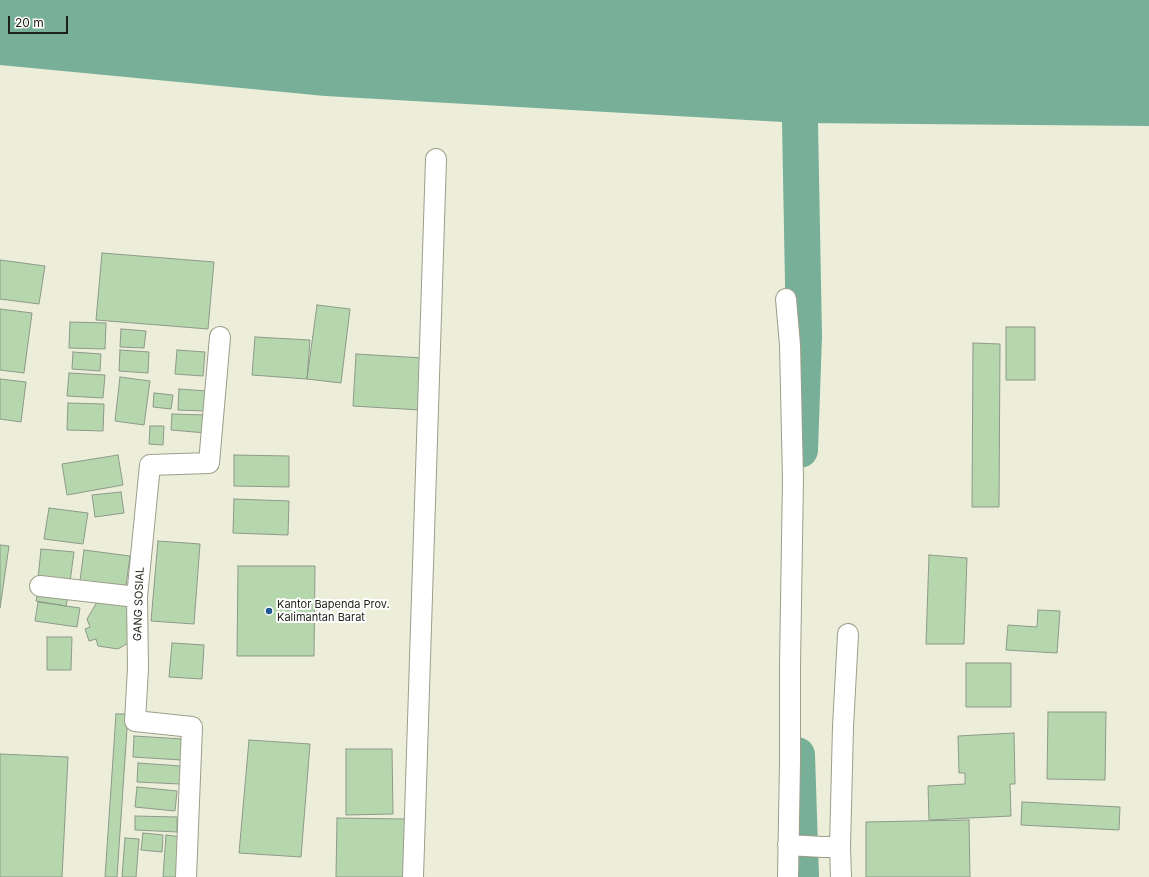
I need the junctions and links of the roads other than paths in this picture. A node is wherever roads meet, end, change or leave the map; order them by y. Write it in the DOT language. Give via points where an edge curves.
graph roads {
  1 [pos="436,159"];
  2 [pos="786,299"];
  3 [pos="220,337"];
  4 [pos="40,586"];
  5 [pos="137,597"];
  6 [pos="848,634"];
  7 [pos="788,845"];
  8 [pos="832,847"];
  9 [pos="186,877"];
  10 [pos="414,877"];
  11 [pos="788,877"];
  12 [pos="840,877"];
  1 -- 10 [label="street"];
  2 -- 7 [label="street" via="790,345 793,480"];
  3 -- 5 [label="street, GANG SOSIAL" via="209,463 150,465"];
  4 -- 5 [label="street"];
  5 -- 9 [label="street, GANG SOSIAL" via="138,668 135,721 192,727"];
  6 -- 8 [label="street"];
  7 -- 8 [label="street"];
  7 -- 11 [label="street"];
  8 -- 12 [label="street"];
}
